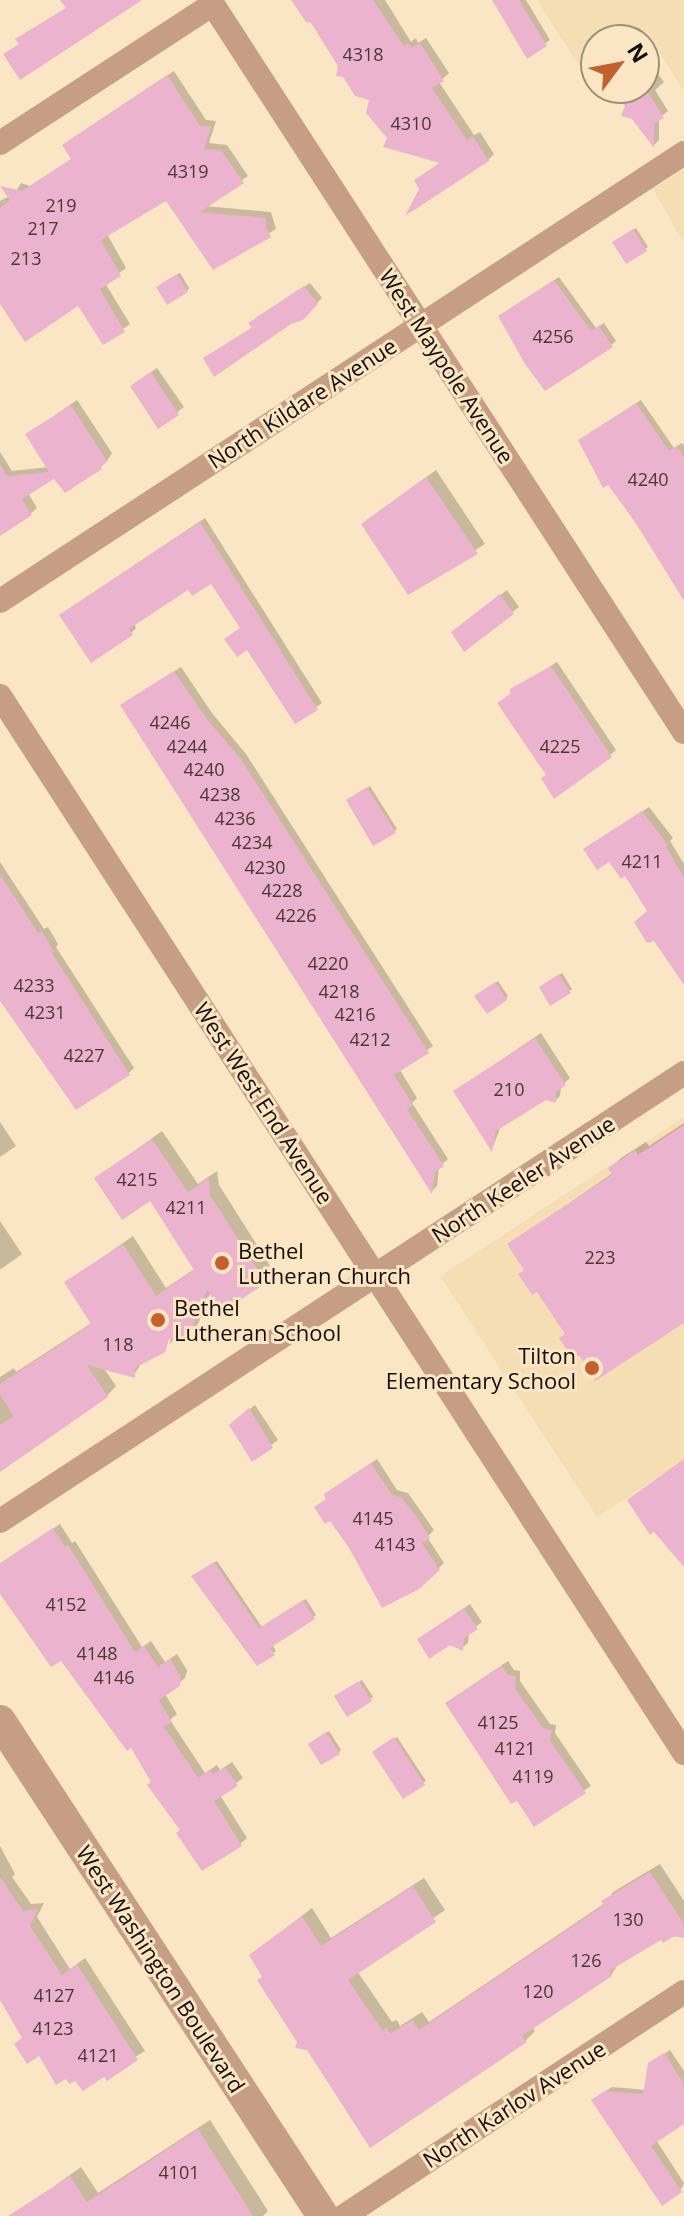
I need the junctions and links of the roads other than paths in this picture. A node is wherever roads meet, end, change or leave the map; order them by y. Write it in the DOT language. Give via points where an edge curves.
graph roads {
  1 [pos="211,2"];
  2 [pos="0,143"];
  3 [pos="684,153"];
  4 [pos="421,325"];
  5 [pos="0,601"];
  6 [pos="0,696"];
  7 [pos="684,732"];
  8 [pos="684,1073"];
  9 [pos="375,1276"];
  10 [pos="0,1521"];
  11 [pos="0,1721"];
  12 [pos="684,1753"];
  13 [pos="684,1992"];
  14 [pos="323,2216"];
  15 [pos="344,2216"];
  1 -- 2 [label="street"];
  1 -- 4 [label="street, West Maypole Avenue"];
  3 -- 4 [label="street, North Kildare Avenue"];
  4 -- 5 [label="street, North Kildare Avenue"];
  4 -- 7 [label="street, West Maypole Avenue"];
  6 -- 9 [label="street, West West End Avenue"];
  8 -- 9 [label="street, North Keeler Avenue"];
  9 -- 10 [label="street, North Keeler Avenue"];
  9 -- 12 [label="street, West West End Avenue"];
  11 -- 14 [label="street, West Washington Boulevard"];
  13 -- 15 [label="street, North Karlov Avenue"];
}
